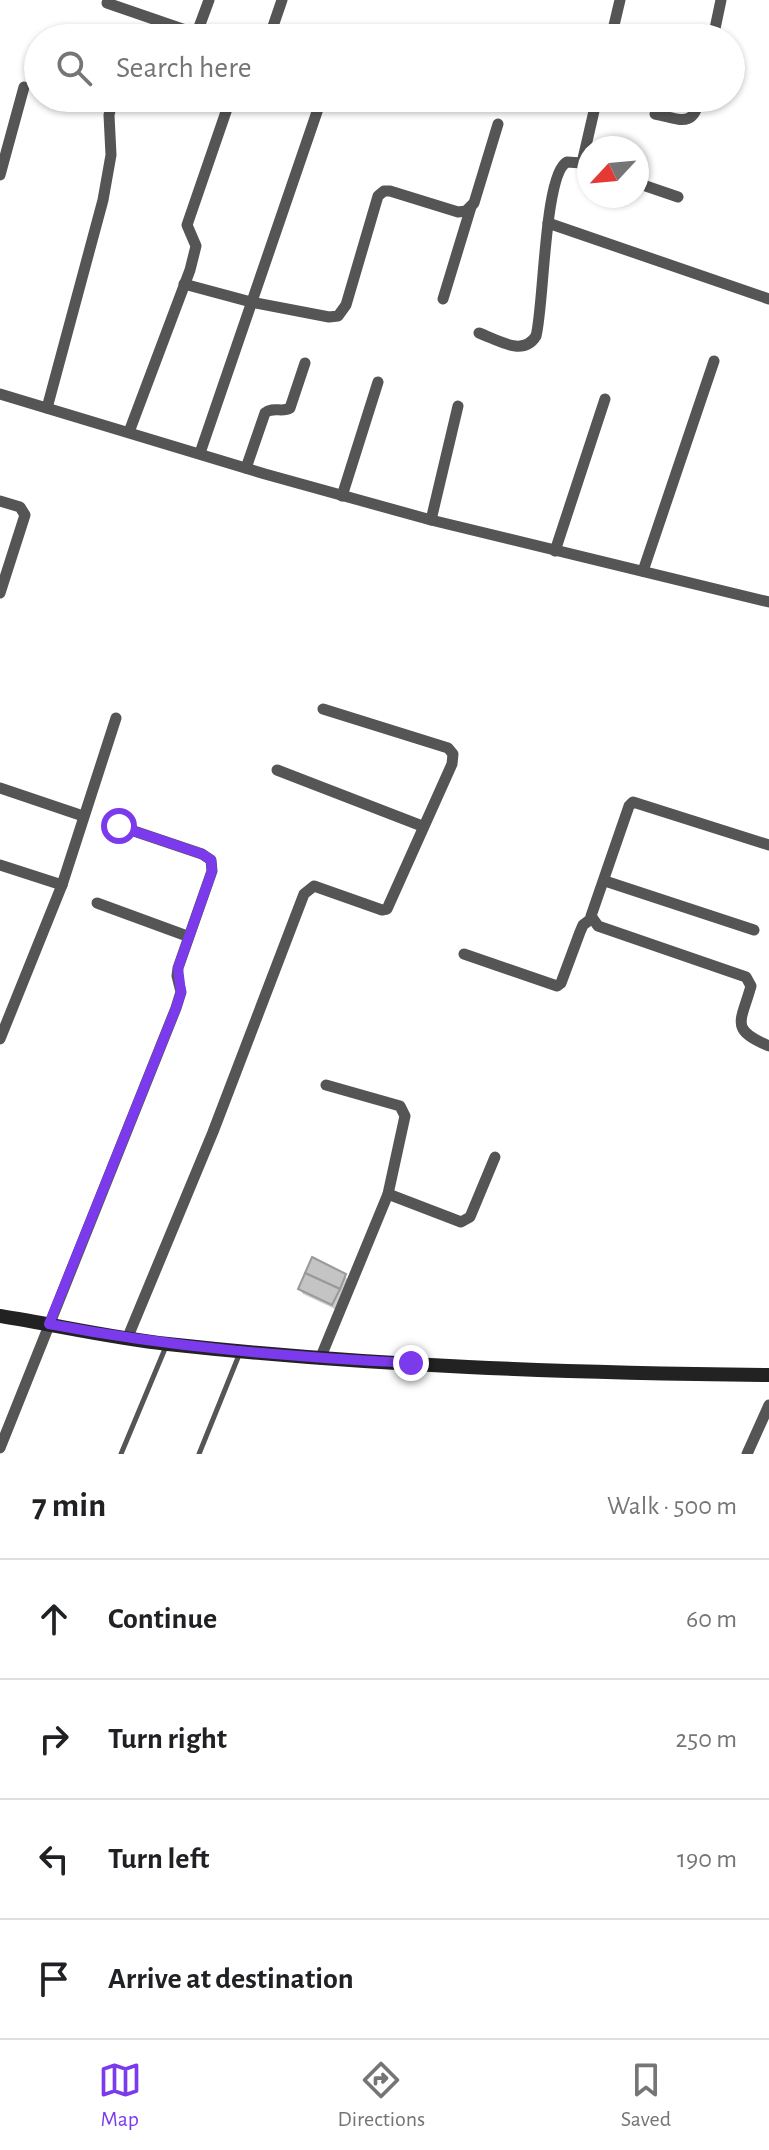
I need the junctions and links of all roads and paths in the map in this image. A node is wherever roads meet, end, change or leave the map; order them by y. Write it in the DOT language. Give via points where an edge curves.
graph roads {
  1 [pos="209,0"];
  2 [pos="282,0"];
  3 [pos="620,0"];
  4 [pos="721,0"];
  5 [pos="107,3"];
  6 [pos="164,24"];
  7 [pos="200,24"];
  8 [pos="274,24"];
  9 [pos="614,24"];
  10 [pos="716,24"];
  11 [pos="24,87"];
  12 [pos="110,112"];
  13 [pos="226,112"];
  14 [pos="317,112"];
  15 [pos="594,112"];
  16 [pos="697,112"];
  17 [pos="655,114"];
  18 [pos="498,124"];
  19 [pos="590,136"];
  20 [pos="577,163"];
  21 [pos="0,175"];
  22 [pos="649,187"];
  23 [pos="678,197"];
  24 [pos="471,207"];
  25 [pos="548,223"];
  26 [pos="184,284"];
  27 [pos="443,299"];
  28 [pos="769,299"];
  29 [pos="251,302"];
  30 [pos="479,333"];
  31 [pos="714,361"];
  32 [pos="305,363"];
  33 [pos="378,382"];
  34 [pos="0,394"];
  35 [pos="605,399"];
  36 [pos="458,406"];
  37 [pos="47,408"];
  38 [pos="129,432"];
  39 [pos="200,453"];
  40 [pos="246,468"];
  41 [pos="342,496"];
  42 [pos="0,501"];
  43 [pos="431,520"];
  44 [pos="555,551"];
  45 [pos="5,561"];
  46 [pos="643,571"];
  47 [pos="0,593"];
  48 [pos="769,602"];
  49 [pos="323,709"];
  50 [pos="116,718"];
  51 [pos="277,770"];
  52 [pos="0,788"];
  53 [pos="83,816"];
  54 [pos="119,826"];
  55 [pos="422,826"];
  56 [pos="769,845"];
  57 [pos="0,865"];
  58 [pos="605,881"];
  59 [pos="62,885"];
  60 [pos="97,903"];
  61 [pos="591,919"];
  62 [pos="754,930"];
  63 [pos="187,936"];
  64 [pos="464,954"];
  65 [pos="0,1039"];
  66 [pos="769,1046"];
  67 [pos="326,1085"];
  68 [pos="495,1157"];
  69 [pos="388,1194"];
  70 [pos="0,1316"];
  71 [pos="49,1324"];
  72 [pos="127,1339"];
  73 [pos="167,1344"];
  74 [pos="240,1351"];
  75 [pos="320,1359"];
  76 [pos="769,1375"];
  77 [pos="769,1405"];
  78 [pos="0,1448"];
  79 [pos="121,1454"];
  80 [pos="199,1454"];
  81 [pos="747,1454"];
  1 -- 7 [label="street"];
  2 -- 8 [label="street"];
  3 -- 9 [label="street"];
  4 -- 10 [label="street"];
  5 -- 6 [label="street"];
  11 -- 21 [label="street"];
  12 -- 37 [label="street" via="111,155 103,200"];
  13 -- 26 [label="street" via="188,221 196,246"];
  14 -- 29 [label="street"];
  15 -- 19 [label="street"];
  16 -- 17 [label="street" via="684,120"];
  18 -- 24 [label="street"];
  20 -- 25 [label="street" via="559,168"];
  22 -- 23 [label="street"];
  24 -- 27 [label="street"];
  24 -- 29 [label="street" via="458,212 384,191 374,206 346,305 338,316"];
  25 -- 28 [label="street"];
  25 -- 30 [label="street" via="533,342 521,348"];
  26 -- 29 [label="street"];
  26 -- 38 [label="street"];
  29 -- 39 [label="street"];
  31 -- 46 [label="street"];
  32 -- 40 [label="street" via="290,408 265,413"];
  33 -- 41 [label="street"];
  34 -- 37 [label="street"];
  35 -- 44 [label="street"];
  36 -- 43 [label="street"];
  37 -- 38 [label="street"];
  38 -- 39 [label="street"];
  39 -- 40 [label="street"];
  40 -- 41 [label="street"];
  41 -- 43 [label="street"];
  42 -- 45 [label="street" via="20,507 25,515"];
  43 -- 44 [label="street"];
  44 -- 46 [label="street"];
  45 -- 47 [label="street"];
  46 -- 48 [label="street"];
  49 -- 55 [label="street" via="451,751 447,777"];
  50 -- 53 [label="street"];
  51 -- 55 [label="street"];
  52 -- 53 [label="street"];
  53 -- 59 [label="street"];
  54 -- 63 [label="street" via="211,860 212,871"];
  55 -- 72 [label="street" via="387,909 314,886 304,894"];
  56 -- 58 [label="street" via="635,801"];
  57 -- 59 [label="street"];
  58 -- 61 [label="street"];
  58 -- 62 [label="street"];
  59 -- 65 [label="street"];
  60 -- 63 [label="street"];
  61 -- 64 [label="street" via="583,925 557,986"];
  61 -- 66 [label="street" via="598,926 746,977 751,986 742,1029"];
  63 -- 71 [label="street" via="177,971 181,992 176,1008"];
  67 -- 69 [label="street" via="404,1111"];
  68 -- 69 [label="street" via="467,1220 454,1221"];
  69 -- 75 [label="street"];
  70 -- 71 [label="main road"];
  71 -- 72 [label="main road"];
  71 -- 78 [label="street"];
  72 -- 73 [label="main road"];
  73 -- 74 [label="main road"];
  73 -- 79 [label="lane"];
  74 -- 75 [label="main road"];
  74 -- 80 [label="lane"];
  75 -- 76 [label="main road" via="615,1374"];
  77 -- 81 [label="street"];
}
